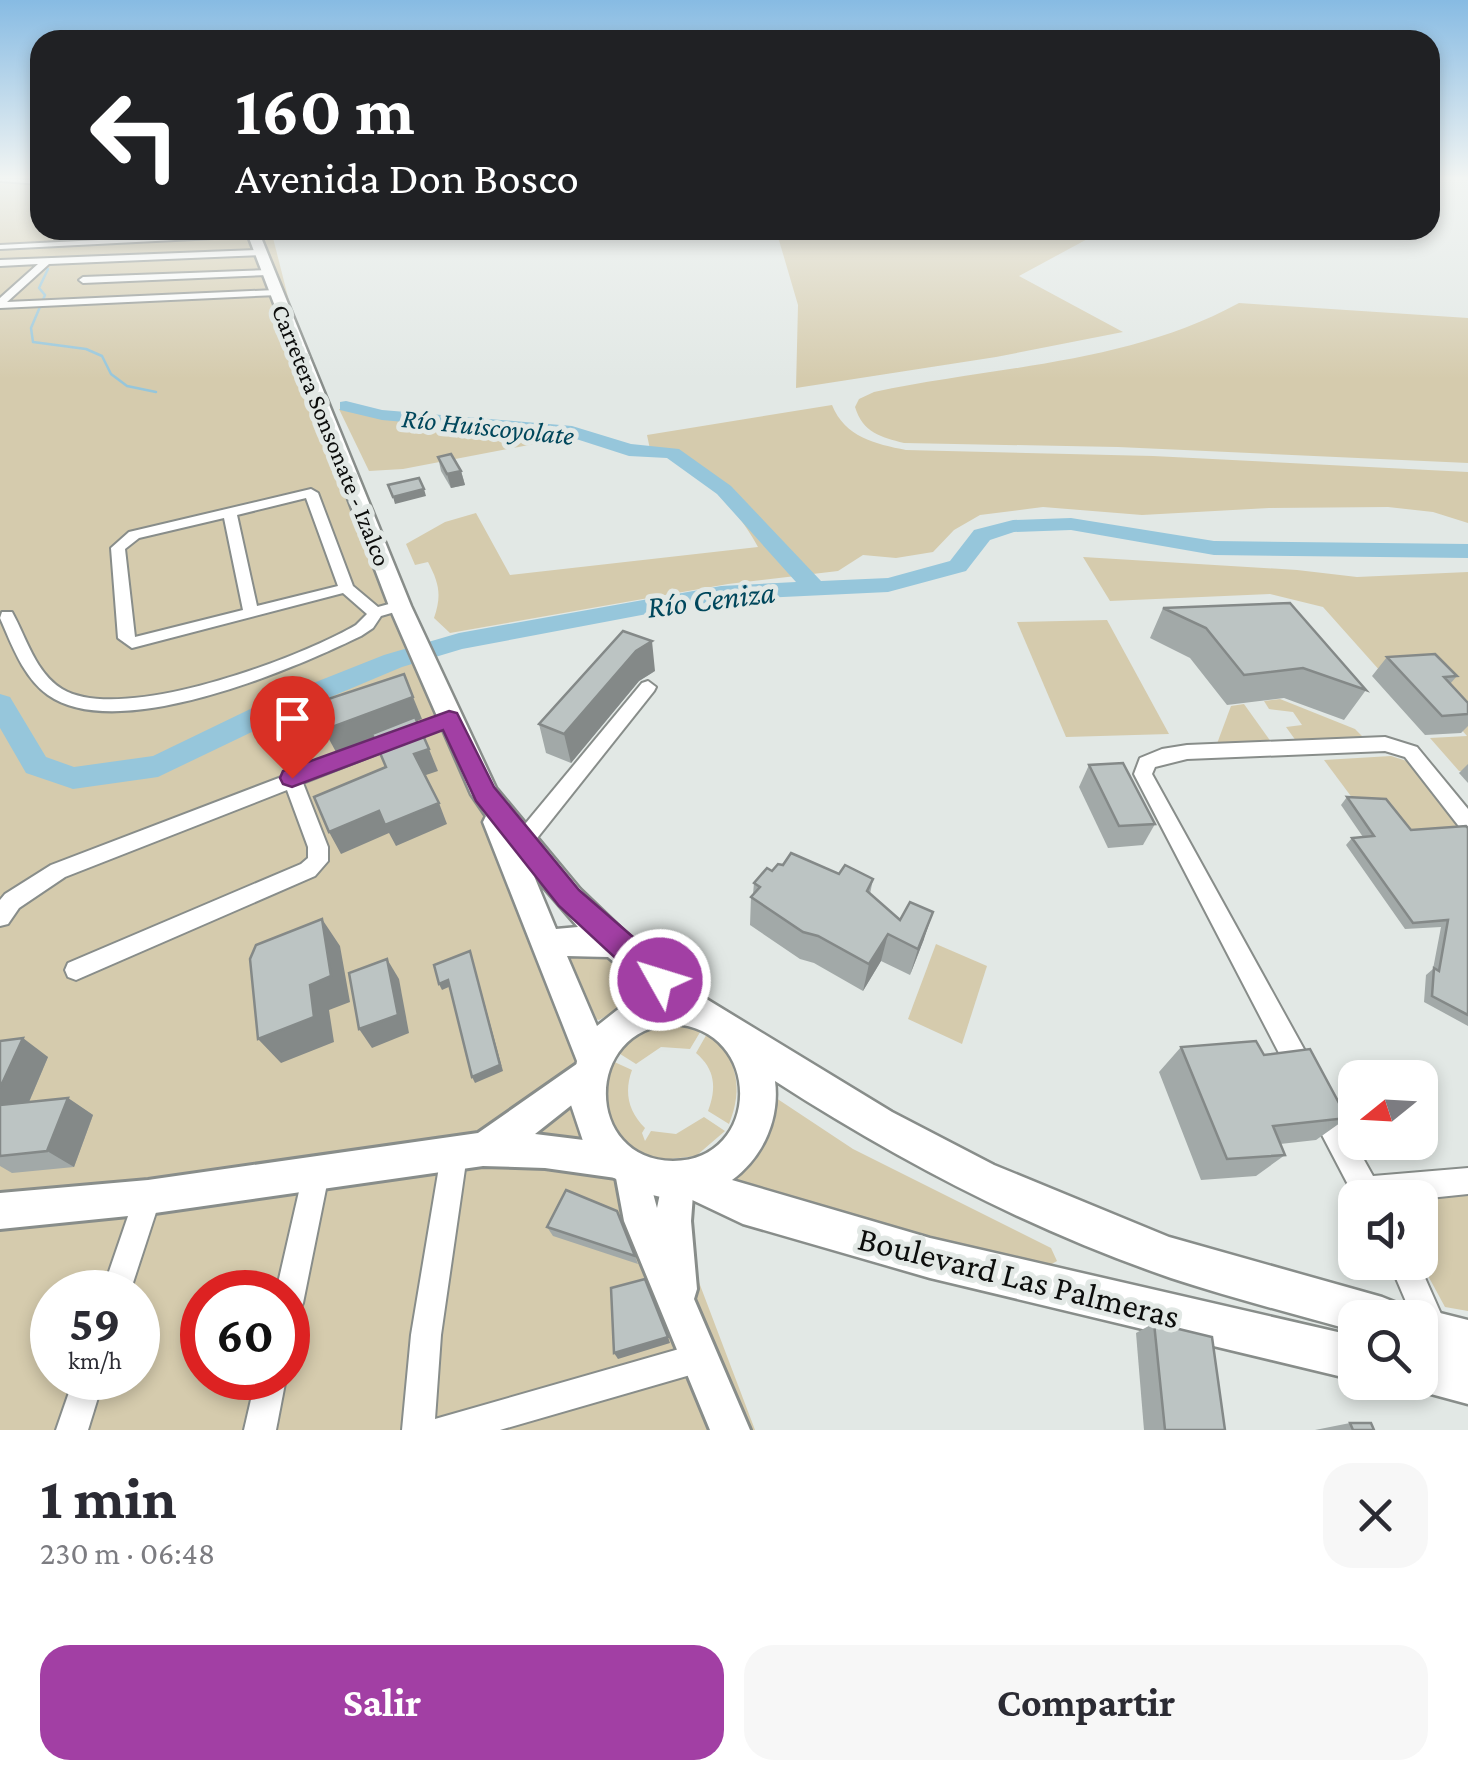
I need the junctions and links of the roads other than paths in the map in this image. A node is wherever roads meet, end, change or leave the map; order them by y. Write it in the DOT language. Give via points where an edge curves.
graph roads {
  1 [pos="121,246"];
  2 [pos="257,246"];
  3 [pos="259,252"];
  4 [pos="107,259"];
  5 [pos="0,263"];
  6 [pos="44,264"];
  7 [pos="267,272"];
  8 [pos="84,280"];
  9 [pos="275,293"];
  10 [pos="54,303"];
  11 [pos="0,304"];
  12 [pos="229,511"];
  13 [pos="346,588"];
  14 [pos="400,606"];
  15 [pos="251,612"];
  16 [pos="375,612"];
  17 [pos="7,616"];
  18 [pos="648,687"];
  19 [pos="449,719"];
  20 [pos="292,778"];
  21 [pos="485,794"];
  22 [pos="1468,822"];
  23 [pos="524,841"];
  24 [pos="0,917"];
  25 [pos="615,943"];
  26 [pos="550,950"];
  27 [pos="76,970"];
  28 [pos="696,1010"];
  29 [pos="734,1032"];
  30 [pos="593,1066"];
  31 [pos="468,1152"];
  32 [pos="624,1167"];
  33 [pos="316,1174"];
  34 [pos="683,1180"];
  35 [pos="1360,1180"];
  36 [pos="1468,1182"];
  37 [pos="1438,1186"];
  38 [pos="148,1197"];
  39 [pos="0,1211"];
  40 [pos="123,1270"];
  41 [pos="295,1270"];
  42 [pos="1338,1305"];
  43 [pos="681,1308"];
  44 [pos="1438,1346"];
  45 [pos="1338,1354"];
  46 [pos="700,1358"];
  47 [pos="1468,1382"];
  48 [pos="82,1400"];
  49 [pos="266,1400"];
  50 [pos="72,1430"];
  51 [pos="260,1430"];
  52 [pos="418,1430"];
  53 [pos="445,1430"];
  54 [pos="730,1430"];
  1 -- 4 [label="street"];
  2 -- 3 [label="main road, Carretera Sonsonate - Izalco"];
  3 -- 4 [label="street"];
  3 -- 7 [label="main road, Carretera Sonsonate - Izalco"];
  4 -- 6 [label="street"];
  4 -- 8 [label="street"];
  5 -- 6 [label="street"];
  6 -- 11 [label="street"];
  7 -- 8 [label="street"];
  7 -- 9 [label="main road, Carretera Sonsonate - Izalco"];
  8 -- 10 [label="street"];
  9 -- 10 [label="street"];
  9 -- 14 [label="main road, Carretera Sonsonate - Izalco"];
  10 -- 11 [label="street"];
  12 -- 13 [label="street" via="312,493"];
  12 -- 15 [label="street"];
  12 -- 15 [label="street" via="122,541 126,638 144,642"];
  13 -- 15 [label="street"];
  13 -- 16 [label="street"];
  14 -- 16 [label="street"];
  14 -- 19 [label="main road, Carretera Sonsonate - Izalco"];
  16 -- 17 [label="street" via="364,628 280,668 155,701 117,704 70,699 38,681"];
  18 -- 23 [label="street"];
  19 -- 20 [label="street"];
  19 -- 21 [label="main road, Carretera Sonsonate - Izalco"];
  20 -- 24 [label="street" via="58,871 12,901"];
  20 -- 27 [label="street" via="318,847 318,861 308,870"];
  21 -- 23 [label="main road"];
  21 -- 26 [label="main road"];
  22 -- 35 [label="street" via="1411,752 1378,744 1187,752 1162,756 1143,774"];
  23 -- 25 [label="main road"];
  25 -- 26 [label="main road" via="563,940"];
  25 -- 28 [label="main road"];
  26 -- 30 [label="main road"];
  28 -- 29 [label="main road"];
  28 -- 30 [label="main road" via="664,1008 634,1019 608,1041"];
  29 -- 34 [label="main road" via="754,1067 753,1118 728,1157"];
  29 -- 42 [label="main road, Boulevard Las Palmeras" via="873,1123 1036,1204 1142,1248"];
  30 -- 31 [label="main road" via="514,1130"];
  30 -- 32 [label="main road" via="592,1124"];
  31 -- 32 [label="main road" via="546,1151"];
  31 -- 33 [label="main road"];
  31 -- 52 [label="street" via="426,1335"];
  32 -- 34 [label="main road" via="649,1179"];
  32 -- 43 [label="main road"];
  33 -- 38 [label="main road"];
  33 -- 41 [label="street"];
  34 -- 43 [label="main road" via="673,1245"];
  34 -- 45 [label="main road, Boulevard Las Palmeras" via="743,1205 930,1258"];
  36 -- 37 [label="street"];
  38 -- 39 [label="main road"];
  38 -- 40 [label="street"];
  43 -- 46 [label="main road"];
  44 -- 47 [label="main road"];
  46 -- 53 [label="street"];
  46 -- 54 [label="main road"];
  48 -- 50 [label="street"];
  49 -- 51 [label="street"];
}
